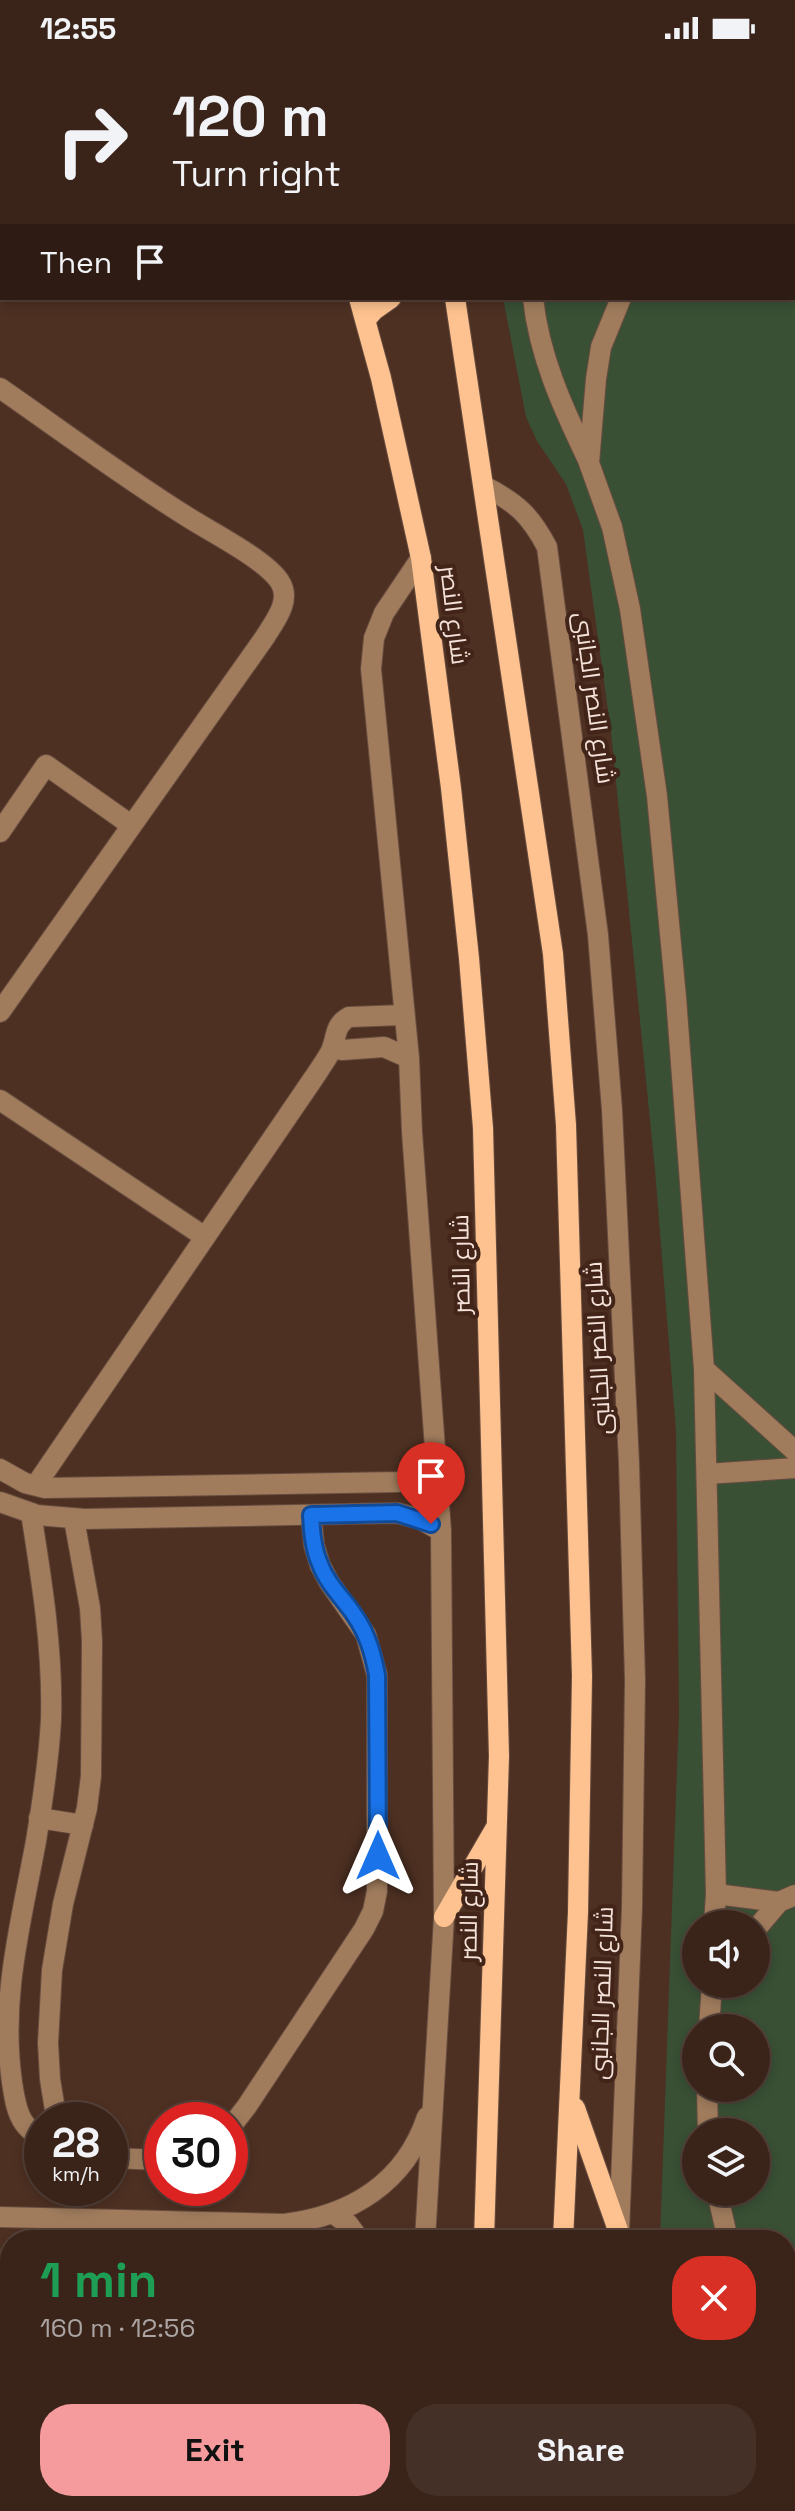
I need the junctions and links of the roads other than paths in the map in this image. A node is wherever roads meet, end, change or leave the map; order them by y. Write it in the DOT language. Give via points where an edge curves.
graph roads {
  1 [pos="360,300"];
  2 [pos="388,300"];
  3 [pos="453,300"];
  4 [pos="533,300"];
  5 [pos="620,300"];
  6 [pos="366,319"];
  7 [pos="0,388"];
  8 [pos="589,463"];
  9 [pos="484,486"];
  10 [pos="421,558"];
  11 [pos="131,825"];
  12 [pos="0,832"];
  13 [pos="0,1012"];
  14 [pos="403,1015"];
  15 [pos="332,1048"];
  16 [pos="409,1058"];
  17 [pos="0,1100"];
  18 [pos="205,1237"];
  19 [pos="704,1369"];
  20 [pos="795,1451"];
  21 [pos="437,1460"];
  22 [pos="795,1468"];
  23 [pos="0,1469"];
  24 [pos="707,1474"];
  25 [pos="332,1483"];
  26 [pos="36,1485"];
  27 [pos="0,1502"];
  28 [pos="31,1513"];
  29 [pos="334,1514"];
  30 [pos="311,1515"];
  31 [pos="74,1519"];
  32 [pos="441,1531"];
  33 [pos="39,1818"];
  34 [pos="83,1825"];
  35 [pos="497,1826"];
  36 [pos="716,1894"];
  37 [pos="787,1898"];
  38 [pos="715,1910"];
  39 [pos="770,1915"];
  40 [pos="444,1917"];
  41 [pos="571,2097"];
  42 [pos="46,2102"];
  43 [pos="432,2102"];
  44 [pos="248,2104"];
  45 [pos="24,2106"];
  46 [pos="720,2206"];
  47 [pos="334,2214"];
  48 [pos="0,2217"];
  49 [pos="352,2230"];
  50 [pos="426,2230"];
  51 [pos="484,2230"];
  52 [pos="564,2230"];
  53 [pos="617,2230"];
  54 [pos="619,2230"];
  55 [pos="726,2230"];
  1 -- 6 [label="main road, شارع النصر"];
  2 -- 6 [label="main road"];
  3 -- 9 [label="main road, شارع النصر"];
  4 -- 8 [label="street" via="542,348"];
  5 -- 8 [label="street" via="601,347"];
  6 -- 10 [label="main road, شارع النصر"];
  7 -- 11 [label="street" via="258,562 282,584 283,605 265,637"];
  8 -- 19 [label="street" via="612,527 630,609 657,796"];
  9 -- 41 [label="main road, شارع النصر" via="553,954 566,1125 582,1676"];
  9 -- 54 [label="street, شارع النصر الجانبى" via="511,500 533,521 547,547 606,1031 635,1680"];
  10 -- 14 [label="street" via="384,613 374,638 371,669"];
  10 -- 35 [label="main road, شارع النصر" via="451,788 483,1128"];
  11 -- 12 [label="street" via="46,765"];
  11 -- 13 [label="street"];
  14 -- 15 [label="street" via="349,1017 335,1031"];
  14 -- 16 [label="street"];
  15 -- 16 [label="street" via="384,1047"];
  15 -- 18 [label="street"];
  16 -- 21 [label="street"];
  17 -- 18 [label="street"];
  18 -- 26 [label="street"];
  19 -- 20 [label="street"];
  19 -- 24 [label="street"];
  21 -- 25 [label="street" via="417,1476 398,1482"];
  21 -- 32 [label="street"];
  22 -- 24 [label="street"];
  23 -- 26 [label="street"];
  24 -- 36 [label="street"];
  25 -- 26 [label="street"];
  25 -- 29 [label="street"];
  27 -- 28 [label="street"];
  28 -- 31 [label="street"];
  28 -- 33 [label="street" via="51,1672 51,1723"];
  29 -- 30 [label="street"];
  29 -- 32 [label="street" via="397,1513"];
  30 -- 31 [label="street"];
  30 -- 44 [label="street" via="320,1565 366,1635 377,1675 377,1891 364,1929"];
  31 -- 34 [label="street" via="92,1641 91,1776"];
  32 -- 40 [label="street"];
  33 -- 34 [label="street"];
  33 -- 45 [label="street" via="10,1973 9,2061 15,2100"];
  34 -- 42 [label="street" via="52,1970"];
  35 -- 40 [label="main road"];
  35 -- 51 [label="main road, شارع النصر"];
  36 -- 37 [label="street"];
  36 -- 38 [label="street"];
  37 -- 39 [label="street"];
  40 -- 43 [label="street"];
  41 -- 52 [label="main road, شارع النصر"];
  41 -- 53 [label="main road"];
  43 -- 47 [label="street" via="407,2158 362,2200"];
  43 -- 50 [label="street"];
  46 -- 55 [label="street"];
  47 -- 48 [label="street" via="284,2224"];
  47 -- 49 [label="street"];
}
